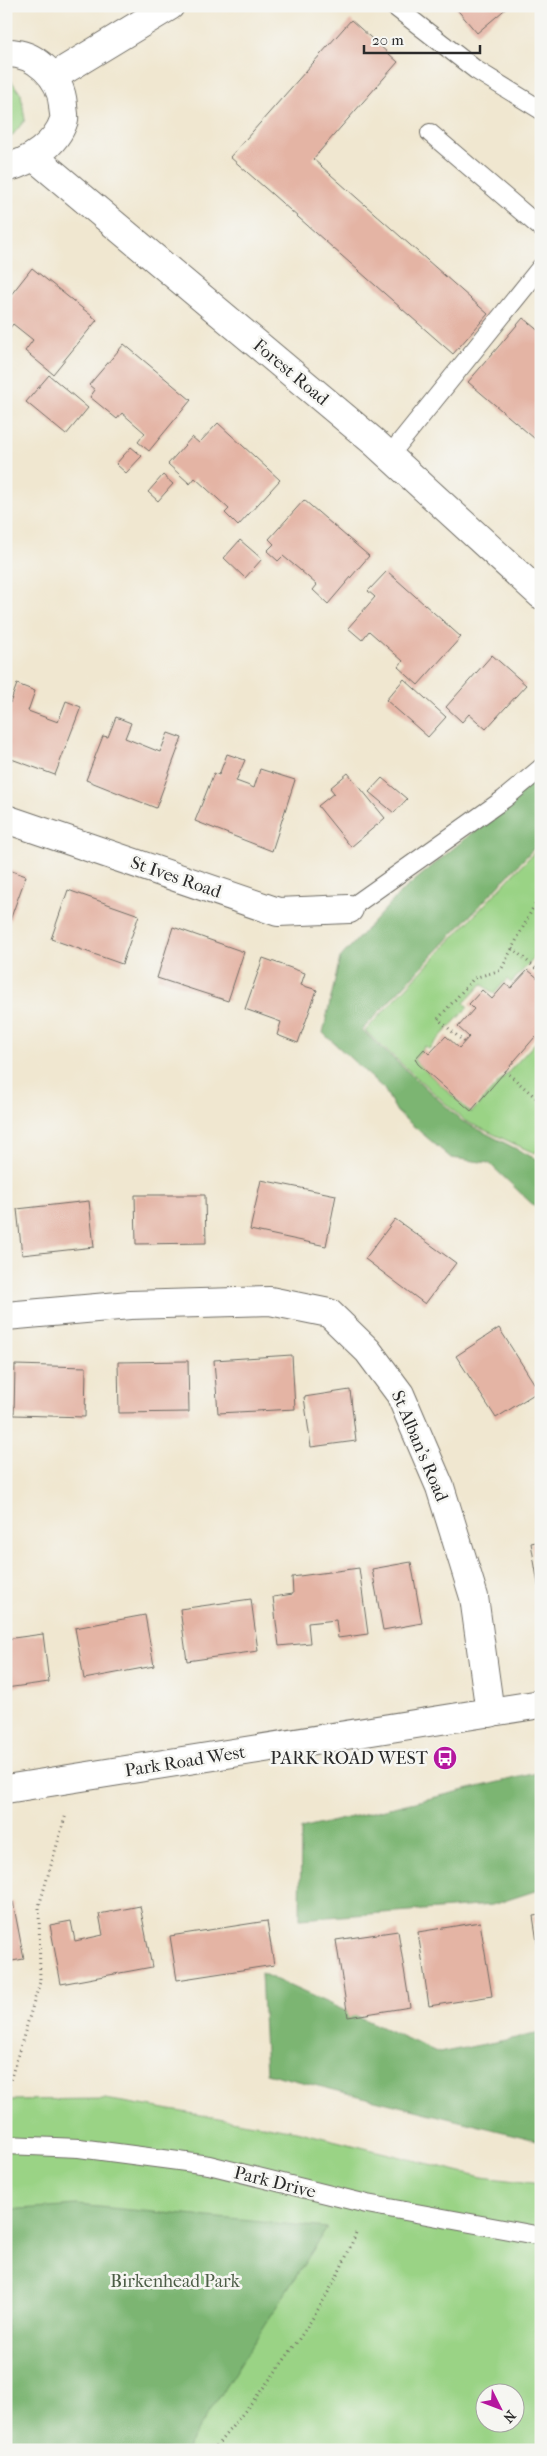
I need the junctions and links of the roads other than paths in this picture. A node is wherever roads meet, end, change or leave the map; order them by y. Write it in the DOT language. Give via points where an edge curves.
graph roads {
  1 [pos="170,6"];
  2 [pos="394,6"];
  3 [pos="6,53"];
  4 [pos="53,77"];
  5 [pos="541,110"];
  6 [pos="430,133"];
  7 [pos="34,157"];
  8 [pos="6,168"];
  9 [pos="541,228"];
  10 [pos="541,267"];
  11 [pos="390,456"];
  12 [pos="541,595"];
  13 [pos="541,768"];
  14 [pos="6,819"];
  15 [pos="349,909"];
  16 [pos="6,1316"];
  17 [pos="541,1704"];
  18 [pos="490,1713"];
  19 [pos="6,1789"];
  20 [pos="6,2145"];
  21 [pos="541,2236"];
  1 -- 4 [label="street"];
  2 -- 5 [label="lane" via="476,70"];
  3 -- 4 [label="street" via="39,63"];
  4 -- 7 [label="street" via="62,96 64,120"];
  6 -- 9 [label="lane"];
  7 -- 8 [label="street"];
  7 -- 11 [label="street, Forest Road"];
  10 -- 11 [label="lane"];
  11 -- 12 [label="street, Forest Road"];
  13 -- 15 [label="lane" via="504,800"];
  14 -- 15 [label="street, St Ives Road" via="278,912"];
  16 -- 18 [label="street, St Alban's Road" via="130,1305 270,1301 329,1314 368,1352 400,1394 440,1487 474,1597"];
  17 -- 18 [label="street, Park Road West"];
  18 -- 19 [label="street, Park Road West"];
  20 -- 21 [label="lane, Park Drive" via="79,2148 209,2166 367,2204"];
}
